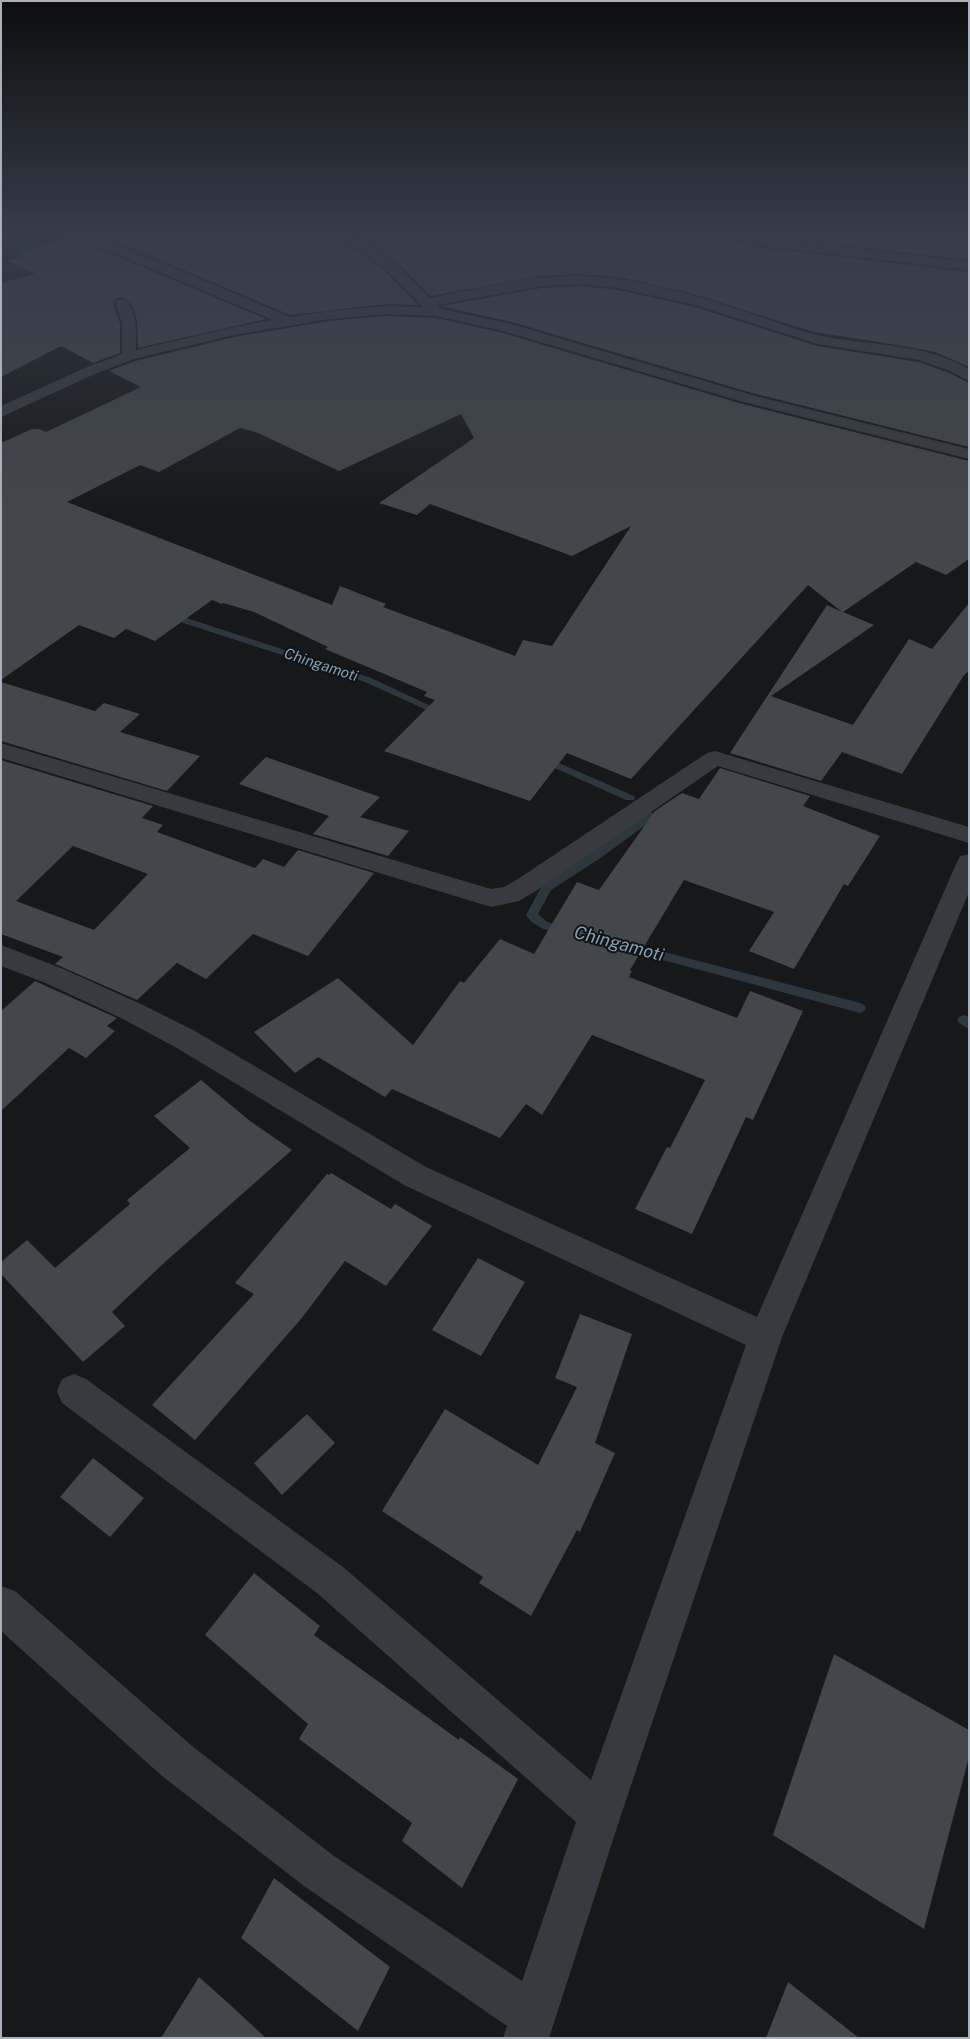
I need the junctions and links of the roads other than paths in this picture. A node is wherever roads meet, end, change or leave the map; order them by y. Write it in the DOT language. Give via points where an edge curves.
graph roads {
  1 [pos="129,327"];
  2 [pos="257,327"];
  3 [pos="507,327"];
  4 [pos="774,327"];
  5 [pos="129,356"];
  6 [pos="969,376"];
  7 [pos="1,412"];
  8 [pos="969,454"];
  9 [pos="1,750"];
  10 [pos="969,835"];
  11 [pos="969,862"];
  12 [pos="1,955"];
  13 [pos="765,1337"];
  14 [pos="74,1391"];
  15 [pos="1,1606"];
  16 [pos="600,1815"];
  17 [pos="530,2027"];
  1 -- 5 [label="street"];
  2 -- 5 [label="street"];
  3 -- 8 [label="street" via="746,398"];
  4 -- 6 [label="street" via="799,336 934,359"];
  5 -- 7 [label="street"];
  9 -- 10 [label="street" via="491,898 510,895 527,885 715,758"];
  11 -- 13 [label="street"];
  12 -- 13 [label="street" via="131,1011 185,1039 415,1176"];
  13 -- 16 [label="street"];
  14 -- 16 [label="street" via="330,1580"];
  15 -- 17 [label="street" via="177,1761"];
  16 -- 17 [label="street"];
}
